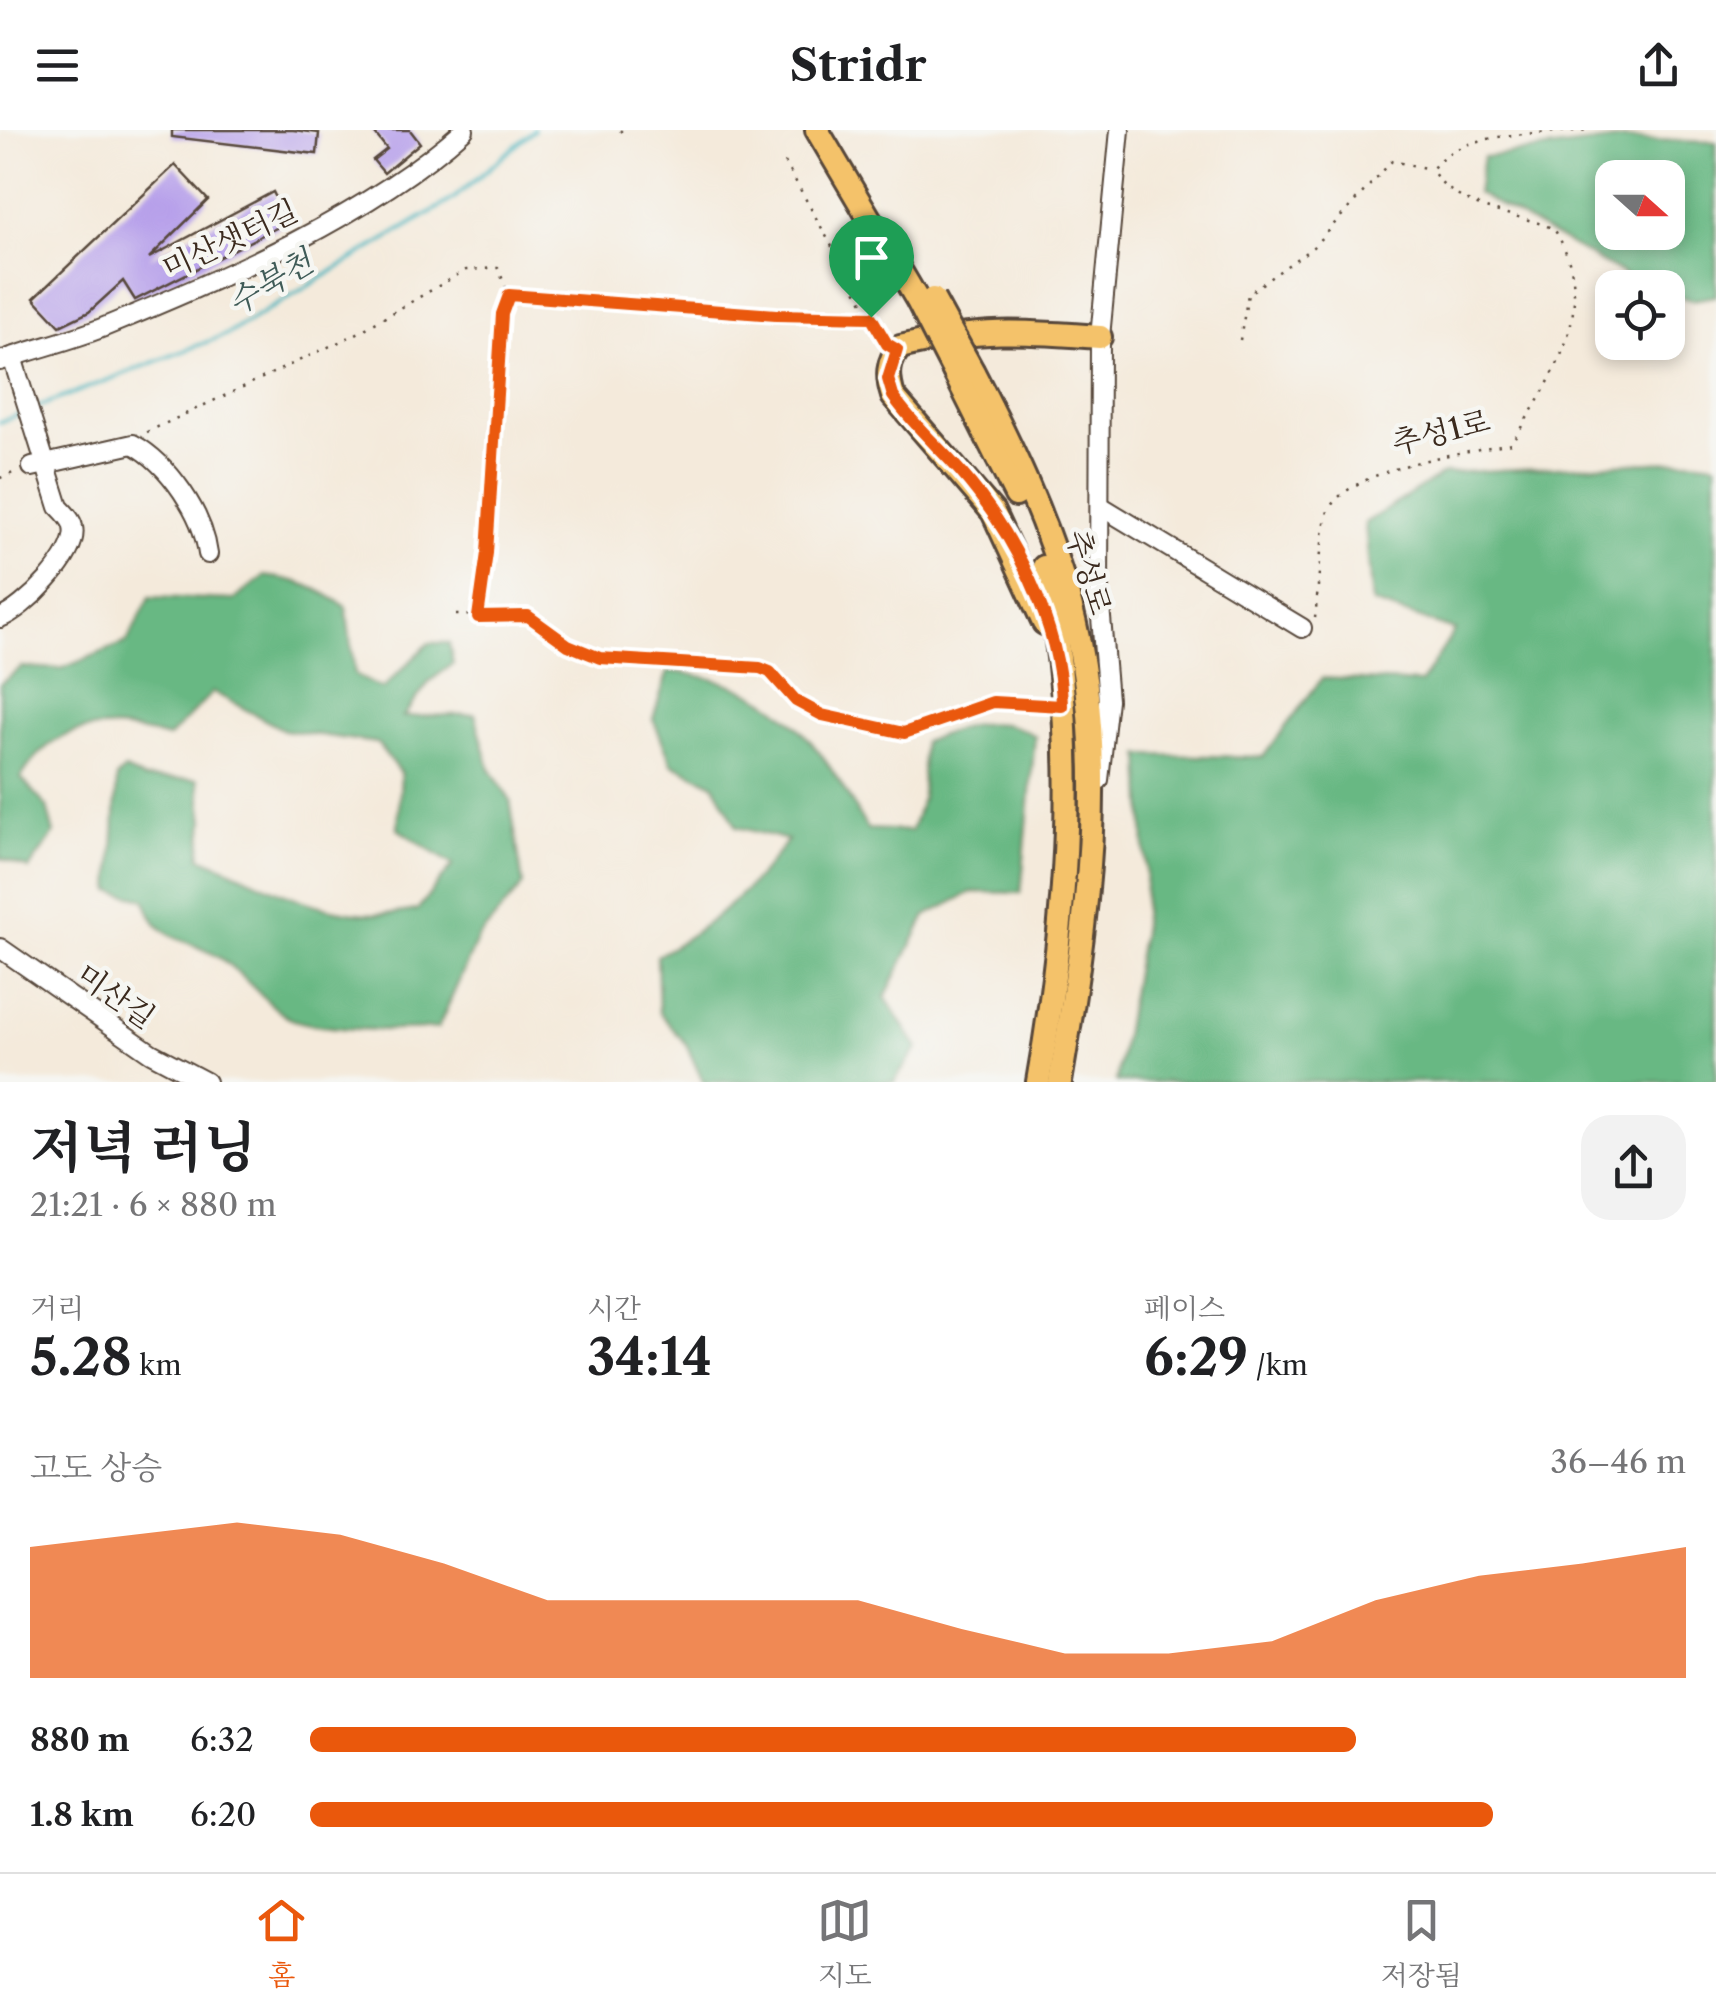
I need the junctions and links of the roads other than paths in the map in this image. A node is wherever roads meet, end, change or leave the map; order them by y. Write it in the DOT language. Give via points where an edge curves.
graph roads {
  1 [pos="464,130"];
  2 [pos="1120,130"];
  3 [pos="824,132"];
  4 [pos="1100,337"];
  5 [pos="9,362"];
  6 [pos="964,373"];
  7 [pos="42,460"];
  8 [pos="1102,508"];
  9 [pos="208,554"];
  10 [pos="0,618"];
  11 [pos="1302,628"];
  12 [pos="1062,669"];
  13 [pos="1091,835"];
  14 [pos="0,948"];
  15 [pos="206,1082"];
  16 [pos="1038,1082"];
  17 [pos="1060,1082"];
  1 -- 5 [label="street, 미산샛터길" via="429,162 312,232 107,326"];
  2 -- 4 [label="street"];
  3 -- 6 [label="main road, 추성로, bridge"];
  4 -- 8 [label="street"];
  4 -- 12 [label="main road" via="960,332 897,350 888,379 893,396 993,512"];
  5 -- 7 [label="street"];
  6 -- 12 [label="main road, 추성로" via="1040,549"];
  6 -- 13 [label="main road, 추성로" via="1015,452 1070,604 1088,726"];
  7 -- 9 [label="street" via="133,444 163,466 205,530"];
  7 -- 10 [label="street" via="74,526 73,540 44,586 16,613"];
  8 -- 11 [label="street"];
  8 -- 13 [label="street" via="1099,594 1108,700"];
  12 -- 16 [label="main road, 추성로" via="1068,843"];
  13 -- 17 [label="main road, 추성로"];
  14 -- 15 [label="street, 미산길" via="151,1053"];
}
